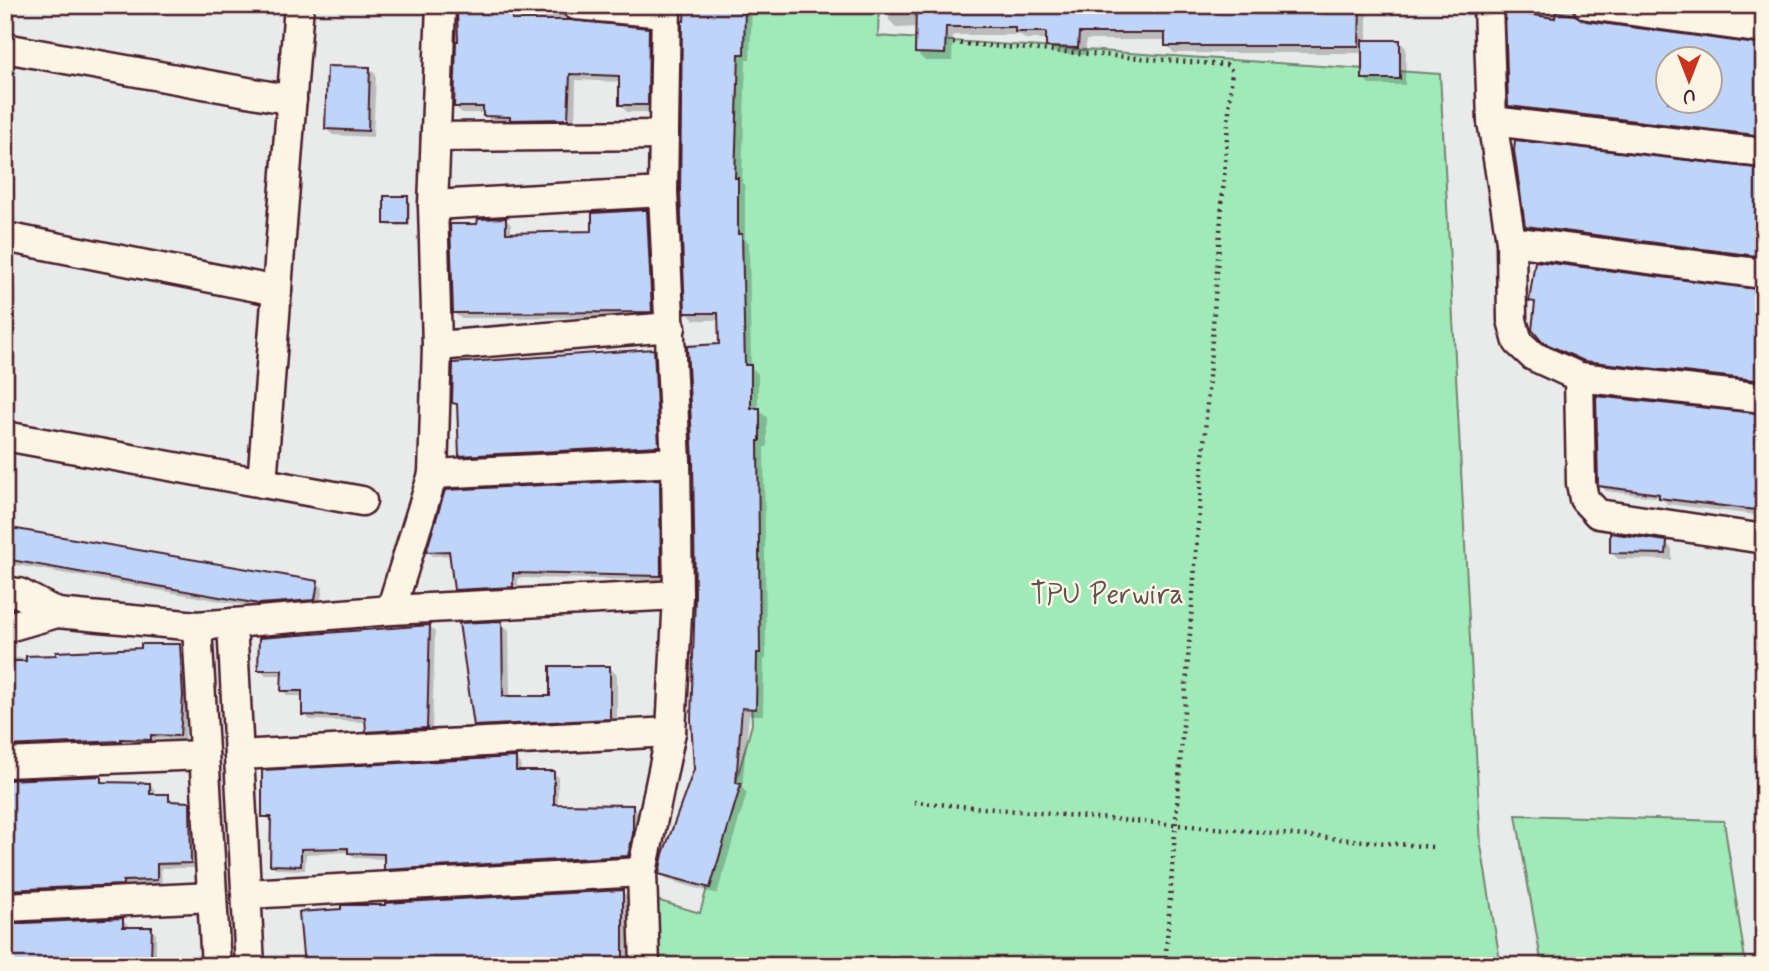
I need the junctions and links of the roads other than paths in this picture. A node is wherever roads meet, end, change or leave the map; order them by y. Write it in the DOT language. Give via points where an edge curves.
graph roads {
  1 [pos="299,5"];
  2 [pos="441,5"];
  3 [pos="576,5"];
  4 [pos="1488,5"];
  5 [pos="1588,5"];
  6 [pos="665,9"];
  7 [pos="1764,29"];
  8 [pos="5,48"];
  9 [pos="292,100"];
  10 [pos="1492,121"];
  11 [pos="662,135"];
  12 [pos="436,137"];
  13 [pos="1764,153"];
  14 [pos="663,191"];
  15 [pos="433,205"];
  16 [pos="5,237"];
  17 [pos="1511,241"];
  18 [pos="1764,274"];
  19 [pos="277,290"];
  20 [pos="671,327"];
  21 [pos="437,346"];
  22 [pos="1578,377"];
  23 [pos="1764,398"];
  24 [pos="5,436"];
  25 [pos="676,462"];
  26 [pos="433,474"];
  27 [pos="262,483"];
  28 [pos="362,501"];
  29 [pos="1764,539"];
  30 [pos="5,591"];
  31 [pos="678,595"];
  32 [pos="391,610"];
  33 [pos="57,613"];
  34 [pos="232,623"];
  35 [pos="197,626"];
  36 [pos="5,628"];
  37 [pos="671,732"];
  38 [pos="204,755"];
  39 [pos="239,755"];
  40 [pos="5,764"];
  41 [pos="642,872"];
  42 [pos="247,894"];
  43 [pos="212,897"];
  44 [pos="5,907"];
  45 [pos="216,966"];
  46 [pos="250,966"];
  47 [pos="645,966"];
  1 -- 9 [label="street"];
  2 -- 12 [label="street"];
  3 -- 6 [label="street"];
  4 -- 10 [label="street"];
  5 -- 7 [label="street"];
  6 -- 11 [label="street"];
  8 -- 9 [label="street"];
  9 -- 19 [label="street"];
  10 -- 13 [label="street"];
  10 -- 17 [label="street"];
  11 -- 12 [label="street"];
  11 -- 14 [label="street"];
  12 -- 15 [label="street"];
  14 -- 15 [label="street"];
  14 -- 20 [label="street"];
  15 -- 21 [label="street"];
  16 -- 19 [label="street"];
  17 -- 18 [label="street"];
  17 -- 22 [label="street" via="1512,320 1518,342 1533,356"];
  19 -- 27 [label="street"];
  20 -- 21 [label="street"];
  20 -- 25 [label="street"];
  21 -- 26 [label="street"];
  22 -- 23 [label="street"];
  22 -- 29 [label="street" via="1581,483 1584,499 1598,514"];
  24 -- 27 [label="street"];
  25 -- 26 [label="street"];
  25 -- 31 [label="street"];
  26 -- 32 [label="street"];
  27 -- 28 [label="street"];
  30 -- 33 [label="street" via="19,593"];
  31 -- 32 [label="street"];
  31 -- 37 [label="street"];
  32 -- 34 [label="street"];
  33 -- 35 [label="street"];
  33 -- 36 [label="street"];
  34 -- 35 [label="street"];
  34 -- 39 [label="street"];
  35 -- 38 [label="street"];
  37 -- 39 [label="street"];
  37 -- 41 [label="street"];
  38 -- 40 [label="street"];
  38 -- 43 [label="street"];
  39 -- 42 [label="street"];
  41 -- 42 [label="street"];
  41 -- 47 [label="street"];
  42 -- 46 [label="street"];
  43 -- 44 [label="street"];
  43 -- 45 [label="street"];
}
